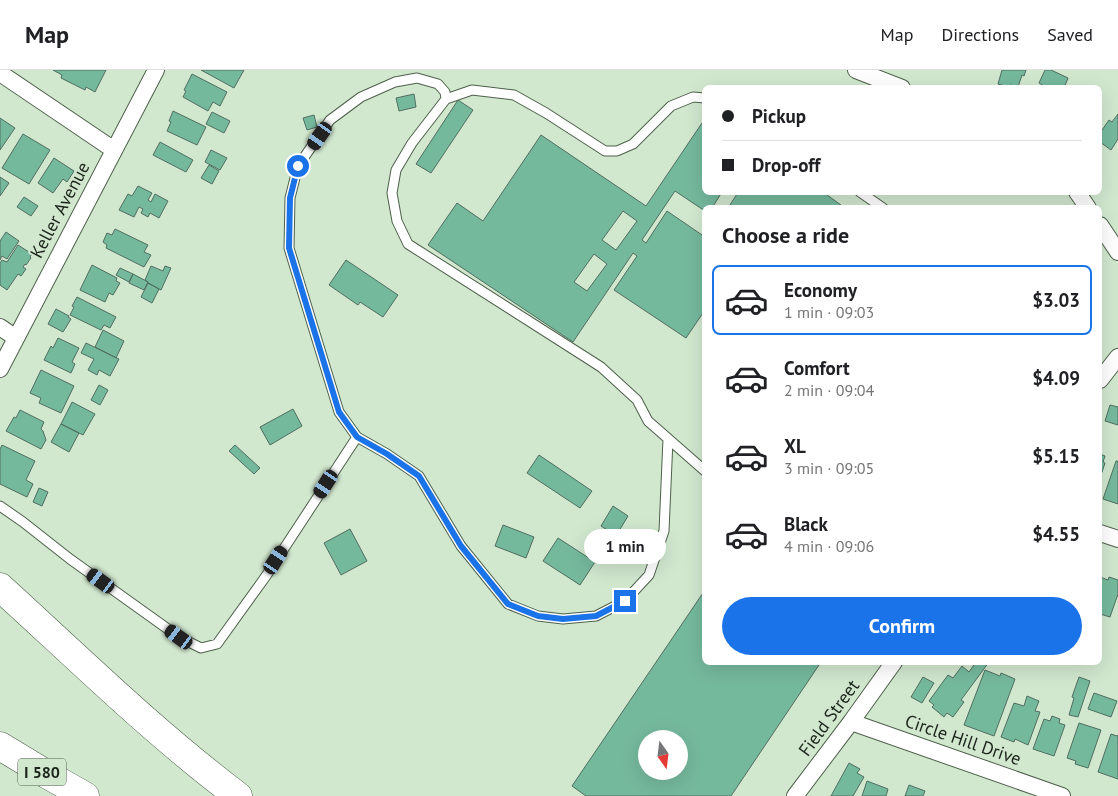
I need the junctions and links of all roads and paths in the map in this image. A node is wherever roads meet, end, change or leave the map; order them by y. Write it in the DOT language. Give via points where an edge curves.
graph roads {
  1 [pos="156,70"];
  2 [pos="856,70"];
  3 [pos="0,73"];
  4 [pos="894,85"];
  5 [pos="702,98"];
  6 [pos="446,100"];
  7 [pos="114,150"];
  8 [pos="864,195"];
  9 [pos="879,205"];
  10 [pos="1102,229"];
  11 [pos="1110,246"];
  12 [pos="0,328"];
  13 [pos="16,338"];
  14 [pos="1118,357"];
  15 [pos="0,369"];
  16 [pos="1102,377"];
  17 [pos="357,437"];
  18 [pos="668,439"];
  19 [pos="702,468"];
  20 [pos="0,506"];
  21 [pos="1102,534"];
  22 [pos="1118,539"];
  23 [pos="0,587"];
  24 [pos="892,665"];
  25 [pos="852,722"];
  26 [pos="0,746"];
  27 [pos="85,796"];
  28 [pos="238,796"];
  29 [pos="795,796"];
  30 [pos="1062,796"];
  1 -- 7 [label="street, Keller Avenue"];
  2 -- 4 [label="street"];
  3 -- 7 [label="street"];
  5 -- 6 [label="lane" via="693,97 671,106 633,144 617,151 605,151 514,95 472,90"];
  6 -- 17 [label="lane" via="445,92 438,84 417,78 395,82 369,93 330,120 298,166 290,198 289,248 339,412"];
  6 -- 18 [label="lane" via="412,143 396,170 392,193 397,221 408,244 600,366 638,400 648,421"];
  7 -- 13 [label="street, Keller Avenue"];
  8 -- 9 [label="lane"];
  10 -- 11 [label="street"];
  12 -- 13 [label="street"];
  13 -- 15 [label="street, Keller Avenue"];
  14 -- 16 [label="street"];
  17 -- 18 [label="lane" via="419,476 461,546 508,604 538,616 563,619 596,616 625,601 650,575 664,532"];
  17 -- 20 [label="lane" via="217,644 201,648 179,637"];
  18 -- 19 [label="lane"];
  21 -- 22 [label="street"];
  23 -- 28 [label="highway" via="127,705"];
  24 -- 25 [label="street, Field Street"];
  25 -- 29 [label="street, Field Street"];
  25 -- 30 [label="street, Circle Hill Drive"];
  26 -- 27 [label="highway, I 580"];
}
